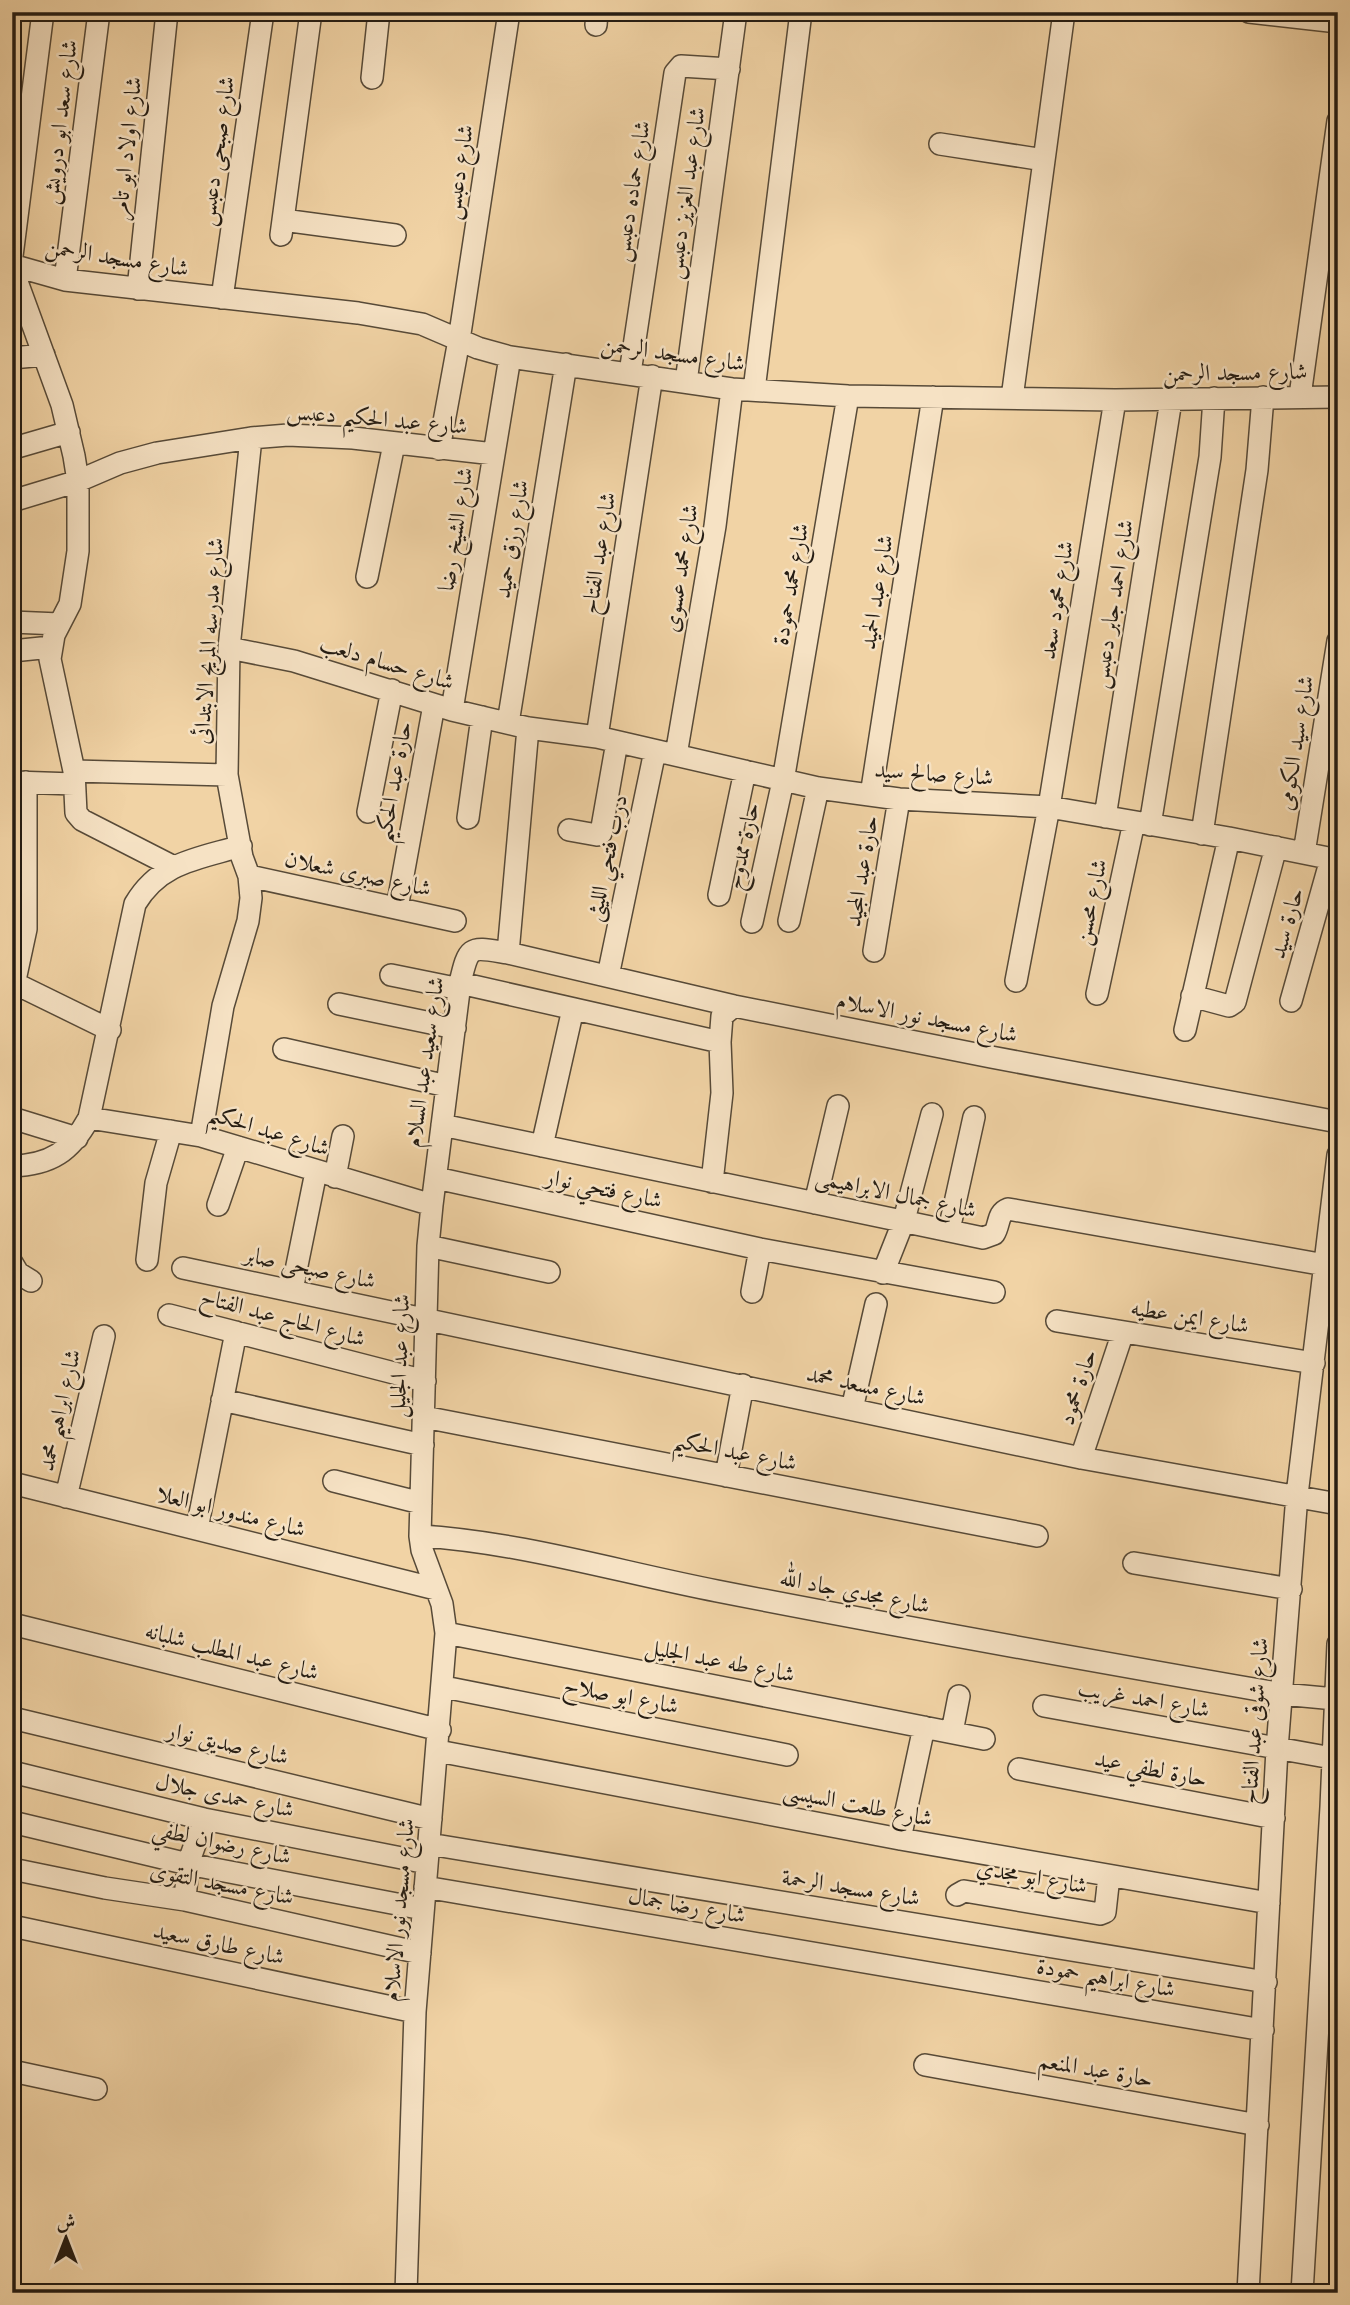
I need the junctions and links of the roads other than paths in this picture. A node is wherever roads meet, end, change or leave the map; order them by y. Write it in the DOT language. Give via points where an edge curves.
graph roads {
  1 [pos="43,12"];
  2 [pos="99,12"];
  3 [pos="167,12"];
  4 [pos="263,12"];
  5 [pos="311,12"];
  6 [pos="379,12"];
  7 [pos="509,12"];
  8 [pos="736,12"];
  9 [pos="801,12"];
  10 [pos="1064,12"];
  11 [pos="1249,12"];
  12 [pos="1338,22"];
  13 [pos="729,69"];
  14 [pos="372,78"];
  15 [pos="1338,121"];
  16 [pos="940,144"];
  17 [pos="1044,160"];
  18 [pos="395,234"];
  19 [pos="12,256"];
  20 [pos="12,266"];
  21 [pos="65,280"];
  22 [pos="138,289"];
  23 [pos="222,298"];
  24 [pos="459,340"];
  25 [pos="44,355"];
  26 [pos="510,357"];
  27 [pos="12,358"];
  28 [pos="566,364"];
  29 [pos="630,373"];
  30 [pos="652,376"];
  31 [pos="686,382"];
  32 [pos="732,389"];
  33 [pos="754,390"];
  34 [pos="848,396"];
  35 [pos="1300,396"];
  36 [pos="933,397"];
  37 [pos="1263,397"];
  38 [pos="1338,397"];
  39 [pos="1012,398"];
  40 [pos="1214,398"];
  41 [pos="1171,400"];
  42 [pos="1115,401"];
  43 [pos="69,432"];
  44 [pos="251,438"];
  45 [pos="394,444"];
  46 [pos="14,449"];
  47 [pos="439,449"];
  48 [pos="494,454"];
  49 [pos="78,481"];
  50 [pos="12,501"];
  51 [pos="367,577"];
  52 [pos="12,622"];
  53 [pos="59,624"];
  54 [pos="1338,641"];
  55 [pos="51,647"];
  56 [pos="229,648"];
  57 [pos="12,651"];
  58 [pos="392,690"];
  59 [pos="443,708"];
  60 [pos="482,717"];
  61 [pos="518,725"];
  62 [pos="607,739"];
  63 [pos="655,751"];
  64 [pos="676,755"];
  65 [pos="745,771"];
  66 [pos="227,775"];
  67 [pos="74,777"];
  68 [pos="783,781"];
  69 [pos="19,782"];
  70 [pos="818,788"];
  71 [pos="872,795"];
  72 [pos="899,799"];
  73 [pos="1049,807"];
  74 [pos="368,812"];
  75 [pos="1105,817"];
  76 [pos="468,818"];
  77 [pos="1142,823"];
  78 [pos="569,830"];
  79 [pos="1202,834"];
  80 [pos="1229,838"];
  81 [pos="241,846"];
  82 [pos="1276,847"];
  83 [pos="1304,853"];
  84 [pos="1335,859"];
  85 [pos="172,866"];
  86 [pos="249,876"];
  87 [pos="719,895"];
  88 [pos="20,904"];
  89 [pos="397,908"];
  90 [pos="455,921"];
  91 [pos="789,921"];
  92 [pos="752,922"];
  93 [pos="874,951"];
  94 [pos="508,953"];
  95 [pos="391,975"];
  96 [pos="608,976"];
  97 [pos="1016,981"];
  98 [pos="460,986"];
  99 [pos="13,987"];
  100 [pos="1097,994"];
  101 [pos="1192,996"];
  102 [pos="1291,1001"];
  103 [pos="339,1004"];
  104 [pos="734,1006"];
  105 [pos="573,1009"];
  106 [pos="454,1028"];
  107 [pos="110,1030"];
  108 [pos="1185,1030"];
  109 [pos="720,1042"];
  110 [pos="284,1049"];
  111 [pos="447,1086"];
  112 [pos="838,1106"];
  113 [pos="932,1114"];
  114 [pos="974,1117"];
  115 [pos="12,1118"];
  116 [pos="89,1118"];
  117 [pos="1338,1122"];
  118 [pos="442,1125"];
  119 [pos="171,1130"];
  120 [pos="201,1136"];
  121 [pos="344,1136"];
  122 [pos="77,1138"];
  123 [pos="542,1146"];
  124 [pos="237,1147"];
  125 [pos="1338,1155"];
  126 [pos="12,1166"];
  127 [pos="326,1174"];
  128 [pos="436,1178"];
  129 [pos="712,1182"];
  130 [pos="815,1203"];
  131 [pos="218,1205"];
  132 [pos="432,1205"];
  133 [pos="904,1220"];
  134 [pos="949,1230"];
  135 [pos="428,1246"];
  136 [pos="760,1249"];
  137 [pos="147,1260"];
  138 [pos="12,1264"];
  139 [pos="1325,1265"];
  140 [pos="183,1268"];
  141 [pos="549,1272"];
  142 [pos="883,1273"];
  143 [pos="31,1281"];
  144 [pos="292,1290"];
  145 [pos="752,1292"];
  146 [pos="994,1292"];
  147 [pos="876,1304"];
  148 [pos="169,1315"];
  149 [pos="426,1317"];
  150 [pos="1057,1321"];
  151 [pos="236,1332"];
  152 [pos="1123,1332"];
  153 [pos="104,1336"];
  154 [pos="1314,1363"];
  155 [pos="425,1381"];
  156 [pos="743,1385"];
  157 [pos="222,1400"];
  158 [pos="852,1409"];
  159 [pos="424,1418"];
  160 [pos="423,1445"];
  161 [pos="1081,1458"];
  162 [pos="726,1476"];
  163 [pos="334,1481"];
  164 [pos="12,1483"];
  165 [pos="1297,1495"];
  166 [pos="66,1497"];
  167 [pos="421,1503"];
  168 [pos="1338,1504"];
  169 [pos="197,1529"];
  170 [pos="420,1536"];
  171 [pos="1037,1536"];
  172 [pos="1134,1563"];
  173 [pos="436,1589"];
  174 [pos="1291,1589"];
  175 [pos="12,1624"];
  176 [pos="446,1633"];
  177 [pos="1338,1644"];
  178 [pos="444,1687"];
  179 [pos="1282,1694"];
  180 [pos="959,1696"];
  181 [pos="1335,1699"];
  182 [pos="1044,1706"];
  183 [pos="12,1718"];
  184 [pos="924,1727"];
  185 [pos="440,1730"];
  186 [pos="952,1732"];
  187 [pos="984,1739"];
  188 [pos="1277,1749"];
  189 [pos="438,1751"];
  190 [pos="788,1755"];
  191 [pos="1332,1758"];
  192 [pos="1019,1769"];
  193 [pos="12,1772"];
  194 [pos="1273,1818"];
  195 [pos="204,1819"];
  196 [pos="431,1819"];
  197 [pos="12,1822"];
  198 [pos="900,1839"];
  199 [pos="428,1853"];
  200 [pos="188,1864"];
  201 [pos="12,1868"];
  202 [pos="1109,1875"];
  203 [pos="425,1887"];
  204 [pos="957,1895"];
  205 [pos="185,1900"];
  206 [pos="1269,1903"];
  207 [pos="423,1909"];
  208 [pos="12,1926"];
  209 [pos="420,1952"];
  210 [pos="941,1975"];
  211 [pos="1266,1982"];
  212 [pos="415,2012"];
  213 [pos="1263,2030"];
  214 [pos="925,2065"];
  215 [pos="12,2071"];
  216 [pos="96,2089"];
  217 [pos="1258,2125"];
  218 [pos="406,2293"];
  219 [pos="1248,2293"];
  220 [pos="1302,2293"];
  1 -- 19 [label="street"];
  2 -- 21 [label="street, شارع سعد ابو درويش"];
  3 -- 22 [label="street, شارع اولاد ابو تامر"];
  4 -- 23 [label="street, شارع صبحى دعبس"];
  5 -- 18 [label="street" via="282,227"];
  6 -- 14 [label="street"];
  7 -- 24 [label="street, شارع دعبس"];
  8 -- 13 [label="street, شارع عبد العزيز دعبس"];
  9 -- 33 [label="street"];
  10 -- 17 [label="street"];
  11 -- 12 [label="street"];
  13 -- 29 [label="street, شارع حماده دعبس" via="681,66 676,73"];
  13 -- 31 [label="street, شارع عبد العزيز دعبس"];
  15 -- 35 [label="street"];
  16 -- 17 [label="street"];
  17 -- 39 [label="street"];
  20 -- 21 [label="street, شارع مسجد الرحمن"];
  20 -- 25 [label="street"];
  21 -- 22 [label="street, شارع مسجد الرحمن"];
  22 -- 23 [label="street, شارع مسجد الرحمن"];
  23 -- 24 [label="street, شارع مسجد الرحمن" via="422,324"];
  24 -- 26 [label="street, شارع مسجد الرحمن"];
  24 -- 47 [label="street"];
  25 -- 27 [label="street"];
  25 -- 43 [label="street"];
  26 -- 28 [label="street, شارع مسجد الرحمن"];
  26 -- 48 [label="street, شارع الشيخ رضا"];
  28 -- 29 [label="street, شارع مسجد الرحمن"];
  28 -- 61 [label="street, شارع رزق حميد"];
  29 -- 30 [label="street, شارع مسجد الرحمن"];
  30 -- 31 [label="street, شارع مسجد الرحمن"];
  30 -- 62 [label="street, شارع عبد الفتاح"];
  31 -- 32 [label="street, شارع مسجد الرحمن"];
  32 -- 33 [label="street, شارع مسجد الرحمن"];
  32 -- 64 [label="street, شارع محمد عسوى" via="715,526"];
  33 -- 34 [label="street, شارع مسجد الرحمن"];
  34 -- 36 [label="street, شارع مسجد الرحمن"];
  34 -- 68 [label="street, شارع محمد حمودة"];
  35 -- 37 [label="street, شارع مسجد الرحمن"];
  35 -- 38 [label="street, شارع مسجد الرحمن"];
  36 -- 39 [label="street, شارع مسجد الرحمن"];
  36 -- 71 [label="street, شارع عبد الحميد"];
  37 -- 40 [label="street, شارع مسجد الرحمن"];
  37 -- 79 [label="street" via="1257,470"];
  39 -- 42 [label="street, شارع مسجد الرحمن"];
  40 -- 41 [label="street, شارع مسجد الرحمن"];
  40 -- 77 [label="street, شارع محسن" via="1210,457"];
  41 -- 42 [label="street, شارع مسجد الرحمن"];
  41 -- 75 [label="street, شارع احمد جابر دعبس"];
  42 -- 73 [label="street, شارع محمود سعد"];
  43 -- 46 [label="street"];
  43 -- 49 [label="street"];
  44 -- 45 [label="street, شارع عبد الحكيم دعبس" via="288,435"];
  44 -- 49 [label="street, شارع عبد الحكيم دعبس" via="158,453"];
  44 -- 56 [label="street, شارع مدرسه المريج الابتدائى"];
  45 -- 47 [label="street, شارع عبد الحكيم دعبس"];
  45 -- 51 [label="street"];
  47 -- 48 [label="street, شارع عبد الحكيم دعبس"];
  48 -- 59 [label="street, شارع الشيخ رضا"];
  49 -- 50 [label="street, شارع عبد الحكيم دعبس"];
  49 -- 53 [label="street" via="78,551 70,604"];
  52 -- 53 [label="street"];
  53 -- 55 [label="street"];
  54 -- 83 [label="street, شارع سيد الكومى"];
  55 -- 57 [label="street"];
  55 -- 67 [label="street"];
  56 -- 58 [label="street, شارع حسام دلعب" via="294,661"];
  56 -- 66 [label="street, شارع مدرسه المريج الابتدائى"];
  58 -- 59 [label="street, شارع حسام دلعب"];
  58 -- 74 [label="street"];
  59 -- 60 [label="street, شارع حسام دلعب"];
  59 -- 89 [label="street, حارة عبد الحكيم"];
  60 -- 61 [label="street, شارع حسام دلعب"];
  60 -- 76 [label="street"];
  61 -- 62 [label="street, شارع صالح سيد"];
  61 -- 94 [label="street, شارع رزق حميد"];
  62 -- 63 [label="street, شارع صالح سيد"];
  62 -- 78 [label="street, شارع عبد الفتاح" via="601,834"];
  63 -- 64 [label="street, شارع صالح سيد"];
  63 -- 96 [label="street, درب فتحي الليثى"];
  64 -- 65 [label="street, شارع صالح سيد"];
  65 -- 68 [label="street, شارع صالح سيد"];
  65 -- 87 [label="street"];
  66 -- 67 [label="street"];
  66 -- 81 [label="street, شارع مدرسه المريج الابتدائى"];
  67 -- 69 [label="street"];
  67 -- 85 [label="street" via="76,813 82,820"];
  68 -- 70 [label="street, شارع صالح سيد"];
  68 -- 92 [label="street, حارة ممدوح"];
  69 -- 88 [label="street"];
  70 -- 71 [label="street, شارع صالح سيد"];
  70 -- 91 [label="street"];
  71 -- 72 [label="street, شارع صالح سيد"];
  72 -- 73 [label="street, شارع صالح سيد"];
  72 -- 93 [label="street, حارة عبد المجيد"];
  73 -- 75 [label="street, شارع صالح سيد"];
  73 -- 97 [label="street, شارع محمود سعد"];
  75 -- 77 [label="street, شارع صالح سيد"];
  77 -- 79 [label="street, شارع صالح سيد"];
  77 -- 100 [label="street, شارع محسن"];
  79 -- 80 [label="street, شارع صالح سيد"];
  80 -- 82 [label="street, شارع صالح سيد"];
  80 -- 101 [label="street"];
  81 -- 85 [label="street"];
  81 -- 86 [label="street, شارع مدرسه المريج الابتدائى"];
  82 -- 83 [label="street, شارع صالح سيد"];
  82 -- 101 [label="street" via="1235,1002 1229,1006"];
  83 -- 84 [label="street, شارع صالح سيد"];
  84 -- 102 [label="street, حارة سيد"];
  85 -- 107 [label="street" via="157,876 135,904"];
  86 -- 89 [label="street, شارع صبرى شعلان"];
  86 -- 120 [label="street, شارع مدرسه المريج الابتدائى" via="248,921 223,1006"];
  88 -- 99 [label="street" via="24,941"];
  89 -- 90 [label="street, شارع صبرى شعلان"];
  94 -- 96 [label="street, شارع مسجد نور الاسلام"];
  94 -- 98 [label="street, شارع سعيد عبد السلام" via="470,952"];
  95 -- 98 [label="street"];
  96 -- 104 [label="street, شارع مسجد نور الاسلام"];
  98 -- 105 [label="street"];
  98 -- 106 [label="street, شارع سعيد عبد السلام"];
  99 -- 107 [label="street"];
  101 -- 108 [label="street"];
  103 -- 106 [label="street"];
  104 -- 109 [label="street" via="722,1016"];
  104 -- 117 [label="street, شارع مسجد نور الاسلام"];
  105 -- 109 [label="street"];
  105 -- 123 [label="street"];
  106 -- 111 [label="street, شارع سعيد عبد السلام"];
  107 -- 116 [label="street"];
  109 -- 129 [label="street" via="722,1103"];
  110 -- 111 [label="street"];
  111 -- 118 [label="street, شارع سعيد عبد السلام"];
  112 -- 130 [label="street"];
  113 -- 133 [label="street"];
  114 -- 134 [label="street"];
  115 -- 122 [label="street"];
  116 -- 119 [label="street, شارع عبد الحكيم"];
  116 -- 122 [label="street"];
  118 -- 123 [label="street, شارع جمال الابراهيمى"];
  118 -- 128 [label="street, شارع سعيد عبد السلام"];
  119 -- 120 [label="street, شارع عبد الحكيم"];
  119 -- 137 [label="street" via="156,1183"];
  120 -- 124 [label="street, شارع عبد الحكيم"];
  121 -- 127 [label="street"];
  122 -- 126 [label="street" via="51,1158"];
  123 -- 129 [label="street, شارع جمال الابراهيمى"];
  124 -- 127 [label="street, شارع عبد الحكيم"];
  124 -- 131 [label="street"];
  125 -- 139 [label="street, شارع شوقى عبد الفتاح"];
  127 -- 132 [label="street, شارع عبد الحكيم"];
  127 -- 144 [label="street"];
  128 -- 132 [label="street, شارع عبد الجليل"];
  128 -- 136 [label="street, شارع فتحي نوار"];
  129 -- 130 [label="street, شارع جمال الابراهيمى"];
  130 -- 133 [label="street, شارع جمال الابراهيمى"];
  132 -- 135 [label="street, شارع عبد الجليل"];
  133 -- 134 [label="street, شارع جمال الابراهيمى"];
  133 -- 142 [label="street"];
  134 -- 139 [label="street, شارع جمال الابراهيمى" via="988,1237 1008,1209"];
  135 -- 141 [label="street"];
  135 -- 149 [label="street, شارع عبد الجليل"];
  136 -- 142 [label="street, شارع فتحي نوار"];
  136 -- 145 [label="street"];
  138 -- 143 [label="street"];
  139 -- 154 [label="street, شارع شوقى عبد الفتاح"];
  140 -- 144 [label="street, شارع صبحى صابر"];
  142 -- 146 [label="street, شارع فتحي نوار"];
  144 -- 149 [label="street, شارع صبحى صابر"];
  147 -- 158 [label="street"];
  148 -- 151 [label="street, شارع الحاج عبد الفتاح"];
  149 -- 155 [label="street, شارع عبد الجليل"];
  149 -- 156 [label="street, شارع مسعد محمد"];
  150 -- 152 [label="street, شارع ايمن عطيه"];
  151 -- 155 [label="street, شارع الحاج عبد الفتاح"];
  151 -- 157 [label="street"];
  152 -- 154 [label="street, شارع ايمن عطيه"];
  152 -- 161 [label="street, حارة محمود"];
  153 -- 166 [label="street, شارع ابراهيم محمد"];
  154 -- 165 [label="street, شارع شوقى عبد الفتاح"];
  155 -- 159 [label="street, شارع عبد الجليل"];
  156 -- 158 [label="street, شارع مسعد محمد"];
  156 -- 162 [label="street"];
  157 -- 160 [label="street"];
  157 -- 169 [label="street"];
  158 -- 161 [label="street, شارع مسعد محمد"];
  159 -- 160 [label="street, شارع عبد الجليل"];
  159 -- 162 [label="street, شارع عبد الحكيم"];
  160 -- 167 [label="street, شارع عبد الجليل"];
  161 -- 165 [label="street, شارع مسعد محمد"];
  162 -- 171 [label="street, شارع عبد الحكيم"];
  163 -- 167 [label="street"];
  164 -- 166 [label="street, شارع مندور ابو العلا"];
  165 -- 168 [label="street, شارع مسعد محمد"];
  165 -- 174 [label="street, شارع شوقى عبد الفتاح"];
  166 -- 169 [label="street, شارع مندور ابو العلا"];
  167 -- 170 [label="street, شارع عبد الجليل"];
  169 -- 173 [label="street, شارع مندور ابو العلا"];
  170 -- 173 [label="street, شارع مسجد نور الاسلام"];
  170 -- 179 [label="street, شارع مجدي جاد الله" via="523,1549 895,1627"];
  172 -- 174 [label="street"];
  173 -- 176 [label="street, شارع مسجد نور الاسلام"];
  174 -- 179 [label="street, شارع شوقى عبد الفتاح"];
  175 -- 185 [label="street, شارع عبد المطلب شلبانه"];
  176 -- 178 [label="street, شارع مسجد نور الاسلام"];
  176 -- 184 [label="street, شارع طه عبد الجليل"];
  177 -- 181 [label="street"];
  178 -- 185 [label="street, شارع مسجد نور الاسلام"];
  178 -- 190 [label="street, شارع ابو صلاح"];
  179 -- 181 [label="street, شارع مجدي جاد الله"];
  179 -- 188 [label="street, شارع شوقى عبد الفتاح"];
  180 -- 186 [label="street"];
  181 -- 191 [label="street"];
  182 -- 188 [label="street, شارع احمد غريب"];
  183 -- 196 [label="street, شارع صديق نوار"];
  184 -- 186 [label="street, شارع طه عبد الجليل"];
  184 -- 198 [label="street"];
  185 -- 189 [label="street, شارع مسجد نور الاسلام"];
  186 -- 187 [label="street, شارع طه عبد الجليل"];
  188 -- 191 [label="street, شارع احمد غريب"];
  188 -- 194 [label="street, شارع شوقى عبد الفتاح"];
  189 -- 196 [label="street, شارع مسجد نور الاسلام"];
  189 -- 198 [label="street, شارع طلعت السيسى"];
  191 -- 220 [label="street"];
  192 -- 194 [label="street, حارة لطفي عيد"];
  193 -- 195 [label="street, شارع حمدى جلال"];
  194 -- 206 [label="street, شارع شوقى عبد الفتاح"];
  195 -- 199 [label="street, شارع حمدى جلال"];
  195 -- 200 [label="street"];
  196 -- 199 [label="street, شارع مسجد نور الاسلام"];
  197 -- 200 [label="street, شارع رضوان لطفي"];
  198 -- 202 [label="street, شارع طلعت السيسى"];
  199 -- 203 [label="street, شارع مسجد نور الاسلام"];
  199 -- 211 [label="street, شارع مسجد الرحمة"];
  200 -- 205 [label="street"];
  200 -- 207 [label="street, شارع رضوان لطفي"];
  201 -- 205 [label="street, شارع مسجد التقوى"];
  202 -- 204 [label="street, شارع ابو مجدي" via="1105,1912 1100,1914 964,1891"];
  202 -- 206 [label="street, شارع طلعت السيسى"];
  203 -- 207 [label="street, شارع مسجد نور الاسلام"];
  203 -- 210 [label="street, شارع رضا جمال"];
  205 -- 209 [label="street, شارع مسجد التقوى"];
  206 -- 211 [label="street, شارع شوقى عبد الفتاح"];
  207 -- 209 [label="street, شارع مسجد نور الاسلام"];
  208 -- 212 [label="street, شارع طارق سعيد"];
  209 -- 212 [label="street, شارع مسجد نور الاسلام"];
  210 -- 213 [label="street, شارع ابراهيم حمودة"];
  211 -- 213 [label="street, شارع شوقى عبد الفتاح"];
  212 -- 218 [label="street, شارع مسجد نور الاسلام"];
  213 -- 217 [label="street, شارع شوقى عبد الفتاح"];
  214 -- 217 [label="street, حارة عبد المنعم"];
  215 -- 216 [label="street"];
  217 -- 219 [label="street, شارع شوقى عبد الفتاح"];
}
